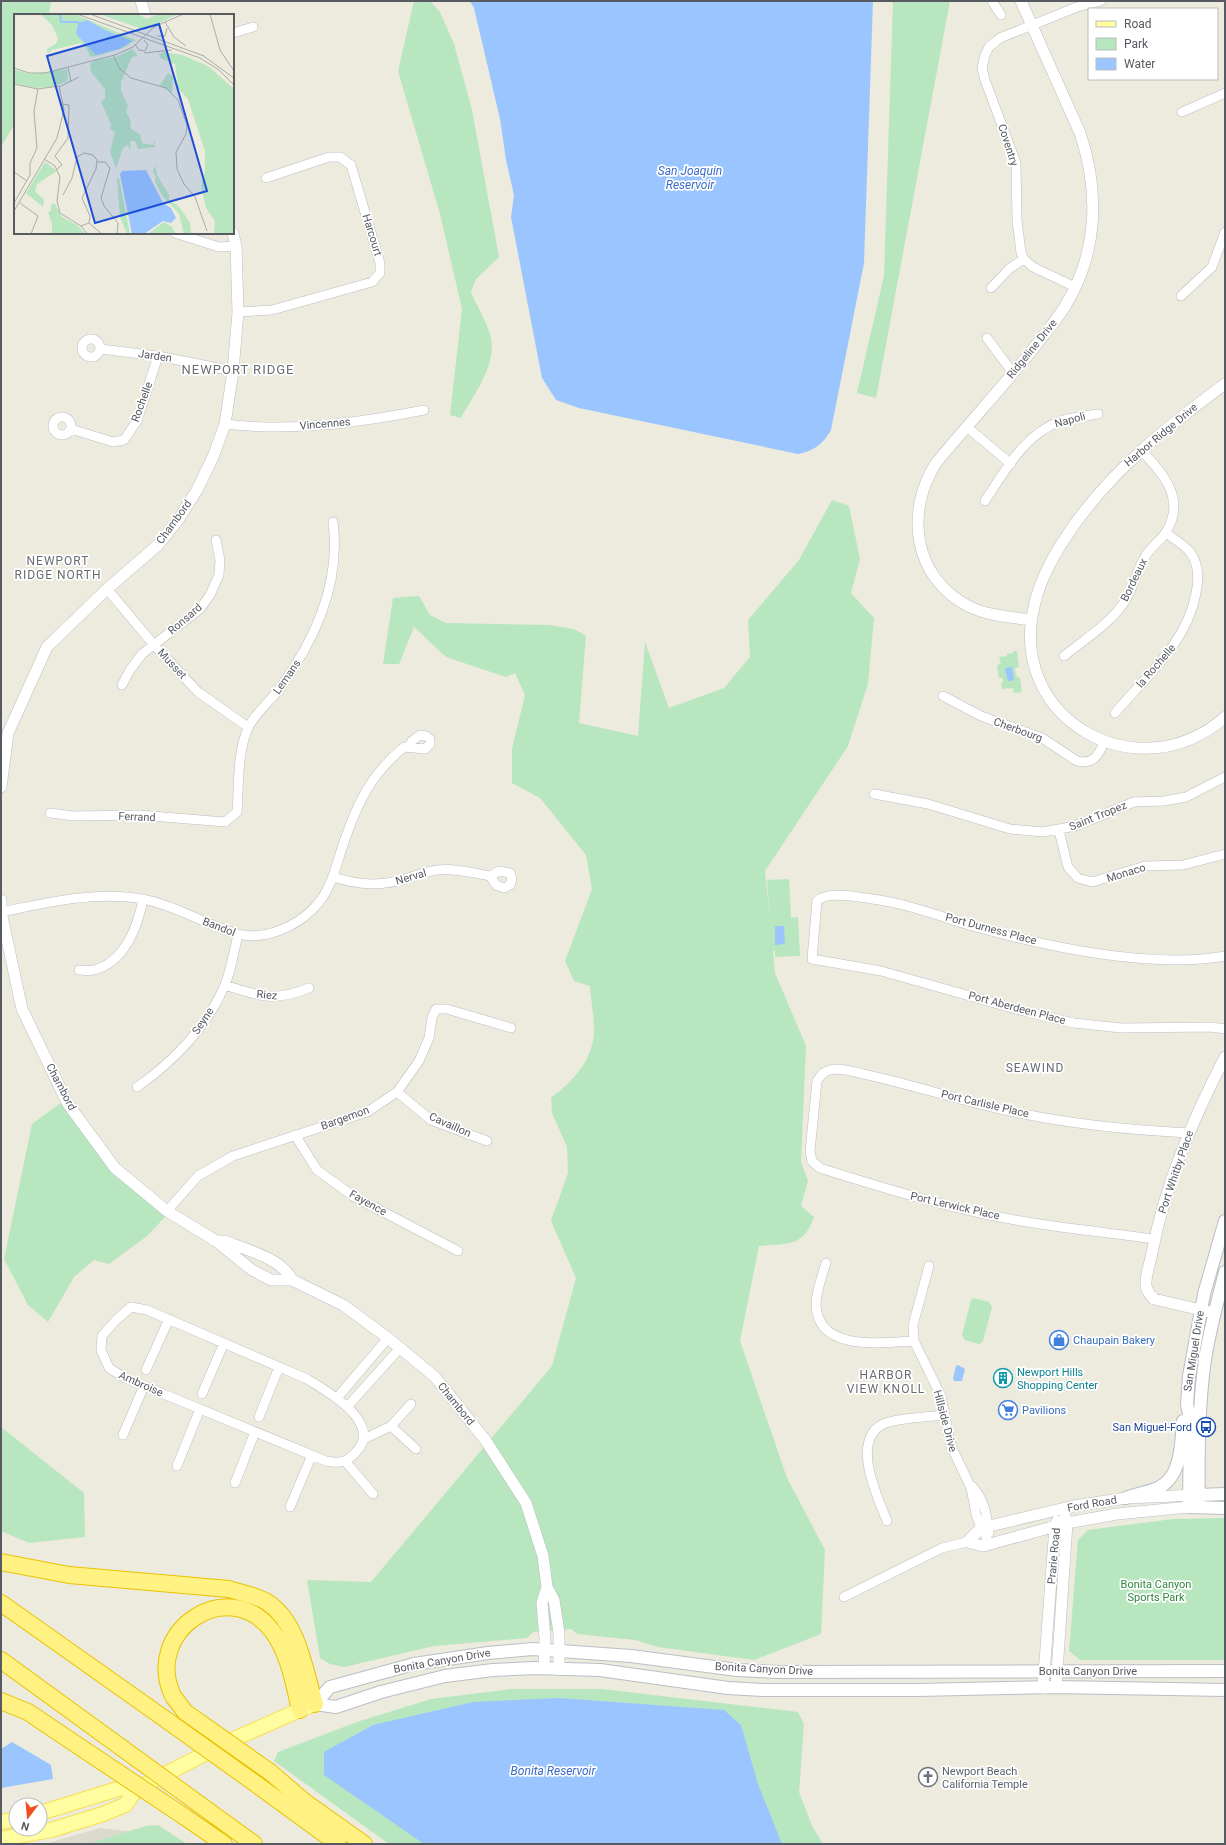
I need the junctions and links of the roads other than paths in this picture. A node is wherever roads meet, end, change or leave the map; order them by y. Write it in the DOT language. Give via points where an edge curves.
graph roads {
  1 [pos="141,1"];
  2 [pos="992,1"];
  3 [pos="1020,1"];
  4 [pos="1101,1"];
  5 [pos="145,14"];
  6 [pos="1000,15"];
  7 [pos="1032,26"];
  8 [pos="253,27"];
  9 [pos="234,33"];
  10 [pos="1225,92"];
  11 [pos="1182,112"];
  12 [pos="266,178"];
  13 [pos="1225,232"];
  14 [pos="177,234"];
  15 [pos="232,234"];
  16 [pos="236,246"];
  17 [pos="1024,259"];
  18 [pos="991,288"];
  19 [pos="1075,288"];
  20 [pos="1181,296"];
  21 [pos="238,312"];
  22 [pos="987,338"];
  23 [pos="100,350"];
  24 [pos="158,356"];
  25 [pos="233,371"];
  26 [pos="1013,373"];
  27 [pos="1225,384"];
  28 [pos="424,410"];
  29 [pos="1098,414"];
  30 [pos="225,424"];
  31 [pos="967,427"];
  32 [pos="71,429"];
  33 [pos="1141,450"];
  34 [pos="1011,464"];
  35 [pos="985,501"];
  36 [pos="332,522"];
  37 [pos="1166,533"];
  38 [pos="216,540"];
  39 [pos="107,589"];
  40 [pos="1031,620"];
  41 [pos="154,645"];
  42 [pos="1064,656"];
  43 [pos="122,685"];
  44 [pos="943,696"];
  45 [pos="1116,713"];
  46 [pos="1225,717"];
  47 [pos="248,727"];
  48 [pos="1104,742"];
  49 [pos="409,747"];
  50 [pos="1225,777"];
  51 [pos="1,787"];
  52 [pos="874,794"];
  53 [pos="50,813"];
  54 [pos="225,822"];
  55 [pos="1059,830"];
  56 [pos="1225,854"];
  57 [pos="333,876"];
  58 [pos="490,876"];
  59 [pos="144,899"];
  60 [pos="1,900"];
  61 [pos="1,912"];
  62 [pos="238,935"];
  63 [pos="1225,956"];
  64 [pos="812,959"];
  65 [pos="79,970"];
  66 [pos="225,985"];
  67 [pos="308,988"];
  68 [pos="511,1028"];
  69 [pos="1225,1029"];
  70 [pos="1225,1057"];
  71 [pos="137,1087"];
  72 [pos="397,1092"];
  73 [pos="813,1110"];
  74 [pos="1189,1133"];
  75 [pos="294,1135"];
  76 [pos="487,1141"];
  77 [pos="167,1211"];
  78 [pos="1225,1221"];
  79 [pos="1154,1239"];
  80 [pos="216,1242"];
  81 [pos="458,1251"];
  82 [pos="257,1254"];
  83 [pos="826,1263"];
  84 [pos="929,1266"];
  85 [pos="250,1269"];
  86 [pos="1225,1272"];
  87 [pos="290,1276"];
  88 [pos="1200,1310"];
  89 [pos="1214,1313"];
  90 [pos="169,1320"];
  91 [pos="388,1338"];
  92 [pos="914,1341"];
  93 [pos="224,1343"];
  94 [pos="400,1348"];
  95 [pos="279,1367"];
  96 [pos="146,1370"];
  97 [pos="144,1386"];
  98 [pos="202,1394"];
  99 [pos="337,1398"];
  100 [pos="411,1404"];
  101 [pos="347,1407"];
  102 [pos="1188,1407"];
  103 [pos="200,1409"];
  104 [pos="944,1415"];
  105 [pos="259,1417"];
  106 [pos="391,1426"];
  107 [pos="255,1432"];
  108 [pos="123,1435"];
  109 [pos="364,1439"];
  110 [pos="416,1449"];
  111 [pos="312,1456"];
  112 [pos="345,1461"];
  113 [pos="177,1466"];
  114 [pos="235,1483"];
  115 [pos="373,1494"];
  116 [pos="1225,1494"];
  117 [pos="1126,1498"];
  118 [pos="1194,1501"];
  119 [pos="290,1506"];
  120 [pos="1225,1508"];
  121 [pos="1062,1509"];
  122 [pos="886,1522"];
  123 [pos="1067,1523"];
  124 [pos="1055,1526"];
  125 [pos="984,1527"];
  126 [pos="967,1542"];
  127 [pos="990,1544"];
  128 [pos="1,1562"];
  129 [pos="546,1587"];
  130 [pos="844,1597"];
  131 [pos="1,1603"];
  132 [pos="544,1650"];
  133 [pos="558,1650"];
  134 [pos="1,1660"];
  135 [pos="544,1668"];
  136 [pos="559,1669"];
  137 [pos="1052,1670"];
  138 [pos="1225,1671"];
  139 [pos="1056,1687"];
  140 [pos="1043,1688"];
  141 [pos="1225,1690"];
  142 [pos="1,1701"];
  143 [pos="315,1704"];
  144 [pos="300,1710"];
  145 [pos="136,1790"];
  146 [pos="48,1811"];
  147 [pos="1,1839"];
  148 [pos="224,1844"];
  149 [pos="254,1844"];
  150 [pos="338,1844"];
  151 [pos="364,1844"];
  1 -- 5 [label="street"];
  2 -- 6 [label="street"];
  3 -- 7 [label="street, Ridgeline Drive"];
  4 -- 7 [label="street, Coventry" via="1076,7"];
  7 -- 17 [label="street, Coventry" via="993,43 985,55 982,68 984,80 1016,163 1017,220"];
  7 -- 19 [label="street, Ridgeline Drive" via="1080,133 1089,161 1093,214 1091,240"];
  8 -- 9 [label="street"];
  10 -- 11 [label="street"];
  12 -- 21 [label="street, Harcourt" via="329,158 340,157 351,165 380,263 380,273 372,282 272,310"];
  13 -- 20 [label="street" via="1212,267"];
  14 -- 16 [label="street" via="218,247"];
  15 -- 16 [label="street, Chambord"];
  16 -- 21 [label="street, Chambord"];
  17 -- 18 [label="street" via="1010,268"];
  17 -- 19 [label="street" via="1033,267"];
  19 -- 26 [label="street, Ridgeline Drive" via="1055,321"];
  21 -- 25 [label="street, Chambord"];
  22 -- 26 [label="street"];
  23 -- 24 [label="street, Jarden"];
  24 -- 25 [label="street, Jarden"];
  24 -- 32 [label="street, Rochelle" via="136,421 124,440 113,442"];
  25 -- 30 [label="street, Chambord"];
  26 -- 31 [label="street, Ridgeline Drive"];
  27 -- 33 [label="street, Harbor Ridge Drive"];
  28 -- 30 [label="street, Vincennes" via="321,426 257,428"];
  29 -- 34 [label="street, Napoli" via="1074,417 1048,426 1026,443"];
  30 -- 39 [label="street, Chambord" via="197,490 178,520 158,545"];
  31 -- 34 [label="street"];
  31 -- 40 [label="street, Ridgeline Drive" via="936,463 922,490 917,519 921,549 937,580 968,606 996,615"];
  33 -- 37 [label="street, Bordeaux" via="1164,476 1172,490 1174,510"];
  33 -- 40 [label="street, Harbor Ridge Drive" via="1101,491 1058,548 1040,586"];
  34 -- 35 [label="street, Napoli"];
  36 -- 47 [label="street, Lemans" via="335,541 332,571 327,596 315,629 299,662"];
  37 -- 42 [label="street, Bordeaux" via="1144,557 1131,591 1118,610 1106,623"];
  37 -- 45 [label="street, la Rochelle" via="1183,545 1194,559 1198,576 1195,601 1186,627 1171,650"];
  38 -- 41 [label="street, Ronsard" via="220,560 219,575 210,595 200,609"];
  39 -- 41 [label="street, Musset"];
  39 -- 51 [label="street, Chambord" via="47,647 8,733"];
  40 -- 48 [label="street, Harbor Ridge Drive" via="1033,660 1047,694 1071,722"];
  41 -- 43 [label="street, Ronsard" via="142,654"];
  41 -- 47 [label="street, Musset" via="198,692"];
  44 -- 48 [label="street, Cherbourg" via="981,716 1042,738 1082,763 1093,760 1100,753"];
  46 -- 48 [label="street, Harbor Ridge Drive" via="1207,732 1168,747 1137,749"];
  47 -- 54 [label="street, Lemans" via="241,756 237,812"];
  49 -- 57 [label="street, Bandol" via="404,747 376,774 351,823"];
  50 -- 55 [label="street, Saint Tropez" via="1186,797 1134,802"];
  52 -- 55 [label="street, Saint Tropez" via="928,804 1010,829 1026,832"];
  53 -- 54 [label="street, Ferrand" via="73,816 139,815"];
  55 -- 56 [label="street, Monaco" via="1068,867 1078,878 1092,882 1144,866 1183,865"];
  57 -- 58 [label="street, Nerval" via="354,883 372,885 388,884 437,870 460,870"];
  57 -- 62 [label="street, Bandol" via="328,891 319,903 298,922 269,933"];
  59 -- 61 [label="street, Bandol" via="101,896"];
  59 -- 62 [label="street, Bandol" via="170,906"];
  59 -- 65 [label="street" via="132,935 122,951 108,963 94,970"];
  60 -- 61 [label="street, Chambord"];
  61 -- 77 [label="street, Chambord" via="22,1009 68,1104 115,1168"];
  62 -- 66 [label="street, Seyne"];
  63 -- 64 [label="street, Port Durness Place" via="1177,959 1100,953 1021,938 901,904 835,895 823,896 817,901"];
  64 -- 69 [label="street, Port Aberdeen Place" via="881,971 1074,1023 1121,1028"];
  66 -- 67 [label="street, Riez" via="275,997"];
  66 -- 71 [label="street, Seyne" via="196,1032 156,1074"];
  68 -- 72 [label="street, Bargemon" via="447,1009 436,1009 429,1038 419,1061"];
  70 -- 74 [label="street, Port Whitby Place"];
  72 -- 75 [label="street, Bargemon" via="367,1112"];
  72 -- 76 [label="street, Cavaillon" via="431,1120"];
  73 -- 74 [label="street, Port Carlisle Place" via="815,1087 822,1074 830,1070 843,1070 1050,1119 1093,1126"];
  73 -- 79 [label="street, Port Lerwick Place" via="810,1151 812,1161 820,1168 902,1194 981,1213 1084,1231"];
  74 -- 79 [label="street, Port Whitby Place"];
  75 -- 77 [label="street, Bargemon" via="233,1156 198,1176"];
  75 -- 81 [label="street, Fayence" via="317,1170 353,1196"];
  77 -- 80 [label="street, Chambord"];
  78 -- 88 [label="main road, San Miguel Drive"];
  79 -- 88 [label="street, Port Whitby Place" via="1146,1282 1148,1292 1154,1299"];
  80 -- 82 [label="street, Chambord" via="224,1241"];
  80 -- 85 [label="street, Chambord"];
  82 -- 85 [label="street"];
  82 -- 87 [label="street, Chambord" via="280,1265"];
  83 -- 92 [label="street" via="816,1304 820,1320 832,1334 858,1342"];
  84 -- 92 [label="street, Hillside Drive" via="913,1325"];
  85 -- 87 [label="street, Chambord" via="271,1280"];
  86 -- 89 [label="main road, San Miguel Drive"];
  87 -- 91 [label="street, Chambord" via="343,1305"];
  88 -- 89 [label="street"];
  88 -- 102 [label="main road, San Miguel Drive" via="1189,1376"];
  89 -- 118 [label="main road, San Miguel Drive" via="1204,1368"];
  90 -- 93 [label="street, Ambroise"];
  90 -- 96 [label="street"];
  90 -- 97 [label="street, Ambroise" via="147,1310 131,1307 102,1336 101,1350 109,1368"];
  91 -- 94 [label="street, Chambord"];
  91 -- 99 [label="street"];
  92 -- 104 [label="street, Hillside Drive" via="941,1396"];
  93 -- 95 [label="street, Ambroise"];
  93 -- 98 [label="street"];
  94 -- 101 [label="street"];
  94 -- 129 [label="street, Chambord" via="435,1378 486,1441 526,1503 543,1556"];
  95 -- 99 [label="street, Ambroise" via="307,1379"];
  95 -- 105 [label="street"];
  97 -- 103 [label="street, Ambroise"];
  97 -- 108 [label="street"];
  99 -- 101 [label="street, Ambroise"];
  100 -- 106 [label="street"];
  101 -- 109 [label="street, Ambroise" via="364,1430"];
  102 -- 117 [label="main road" via="1183,1418 1180,1451 1170,1480 1158,1488"];
  102 -- 118 [label="main road, San Miguel Drive"];
  103 -- 107 [label="street, Ambroise"];
  103 -- 113 [label="street"];
  104 -- 122 [label="street" via="888,1422 873,1434 867,1450 868,1468"];
  104 -- 125 [label="street, Hillside Drive" via="951,1446 969,1484 979,1493 987,1518"];
  106 -- 109 [label="street"];
  106 -- 110 [label="street"];
  107 -- 111 [label="street, Ambroise"];
  107 -- 114 [label="street"];
  109 -- 112 [label="street" via="359,1449"];
  111 -- 112 [label="street, Ambroise" via="337,1464"];
  111 -- 119 [label="street"];
  112 -- 115 [label="street"];
  116 -- 118 [label="main road, Ford Road"];
  117 -- 118 [label="street, Ford Road"];
  117 -- 121 [label="street, Ford Road"];
  118 -- 120 [label="main road, Ford Road"];
  118 -- 123 [label="street, Ford Road"];
  121 -- 123 [label="street, Prarie Road"];
  121 -- 124 [label="street, Prarie Road"];
  121 -- 125 [label="street, Ford Road"];
  123 -- 124 [label="street, Ford Road"];
  123 -- 137 [label="street, Prarie Road"];
  124 -- 127 [label="street, Ford Road"];
  124 -- 137 [label="street, Prarie Road"];
  125 -- 126 [label="street"];
  125 -- 127 [label="street, Hillside Drive"];
  126 -- 127 [label="street, Ford Road" via="983,1546"];
  126 -- 130 [label="street, Ford Road" via="942,1548"];
  128 -- 143 [label="highway" via="69,1575 228,1589 267,1602 282,1616 293,1634"];
  129 -- 132 [label="street, Chambord" via="542,1603"];
  129 -- 133 [label="street, Chambord" via="554,1600"];
  131 -- 150 [label="highway, bridge"];
  132 -- 133 [label="main road, Bonita Canyon Drive"];
  132 -- 135 [label="street, Chambord"];
  132 -- 143 [label="main road, Bonita Canyon Drive" via="488,1653 414,1664 330,1687"];
  133 -- 136 [label="street, Chambord"];
  133 -- 137 [label="main road, Bonita Canyon Drive" via="631,1656 737,1670 779,1672"];
  134 -- 149 [label="highway, bridge"];
  135 -- 136 [label="main road, Bonita Canyon Drive"];
  135 -- 143 [label="main road, Bonita Canyon Drive" via="493,1670 445,1676 381,1692 336,1707"];
  136 -- 140 [label="main road, Bonita Canyon Drive" via="630,1673 728,1688 795,1691"];
  137 -- 138 [label="main road, Bonita Canyon Drive"];
  137 -- 139 [label="street, Prarie Road"];
  137 -- 140 [label="street, Prarie Road"];
  139 -- 140 [label="main road, Bonita Canyon Drive"];
  139 -- 141 [label="main road, Bonita Canyon Drive"];
  142 -- 148 [label="highway, bridge" via="28,1712"];
  143 -- 144 [label="main road, Bonita Canyon Drive"];
  144 -- 145 [label="main road, Bonita Canyon Drive" via="234,1739"];
  144 -- 151 [label="highway, bridge" via="285,1654 274,1633 250,1613 234,1608 215,1608 197,1614 181,1627 170,1644 166,1662 168,1682 173,1696 185,1712"];
  145 -- 146 [label="main road, Bonita Canyon Drive" via="121,1788"];
  145 -- 147 [label="main road, Bonita Canyon Drive" via="125,1805 103,1814 51,1830"];
}
